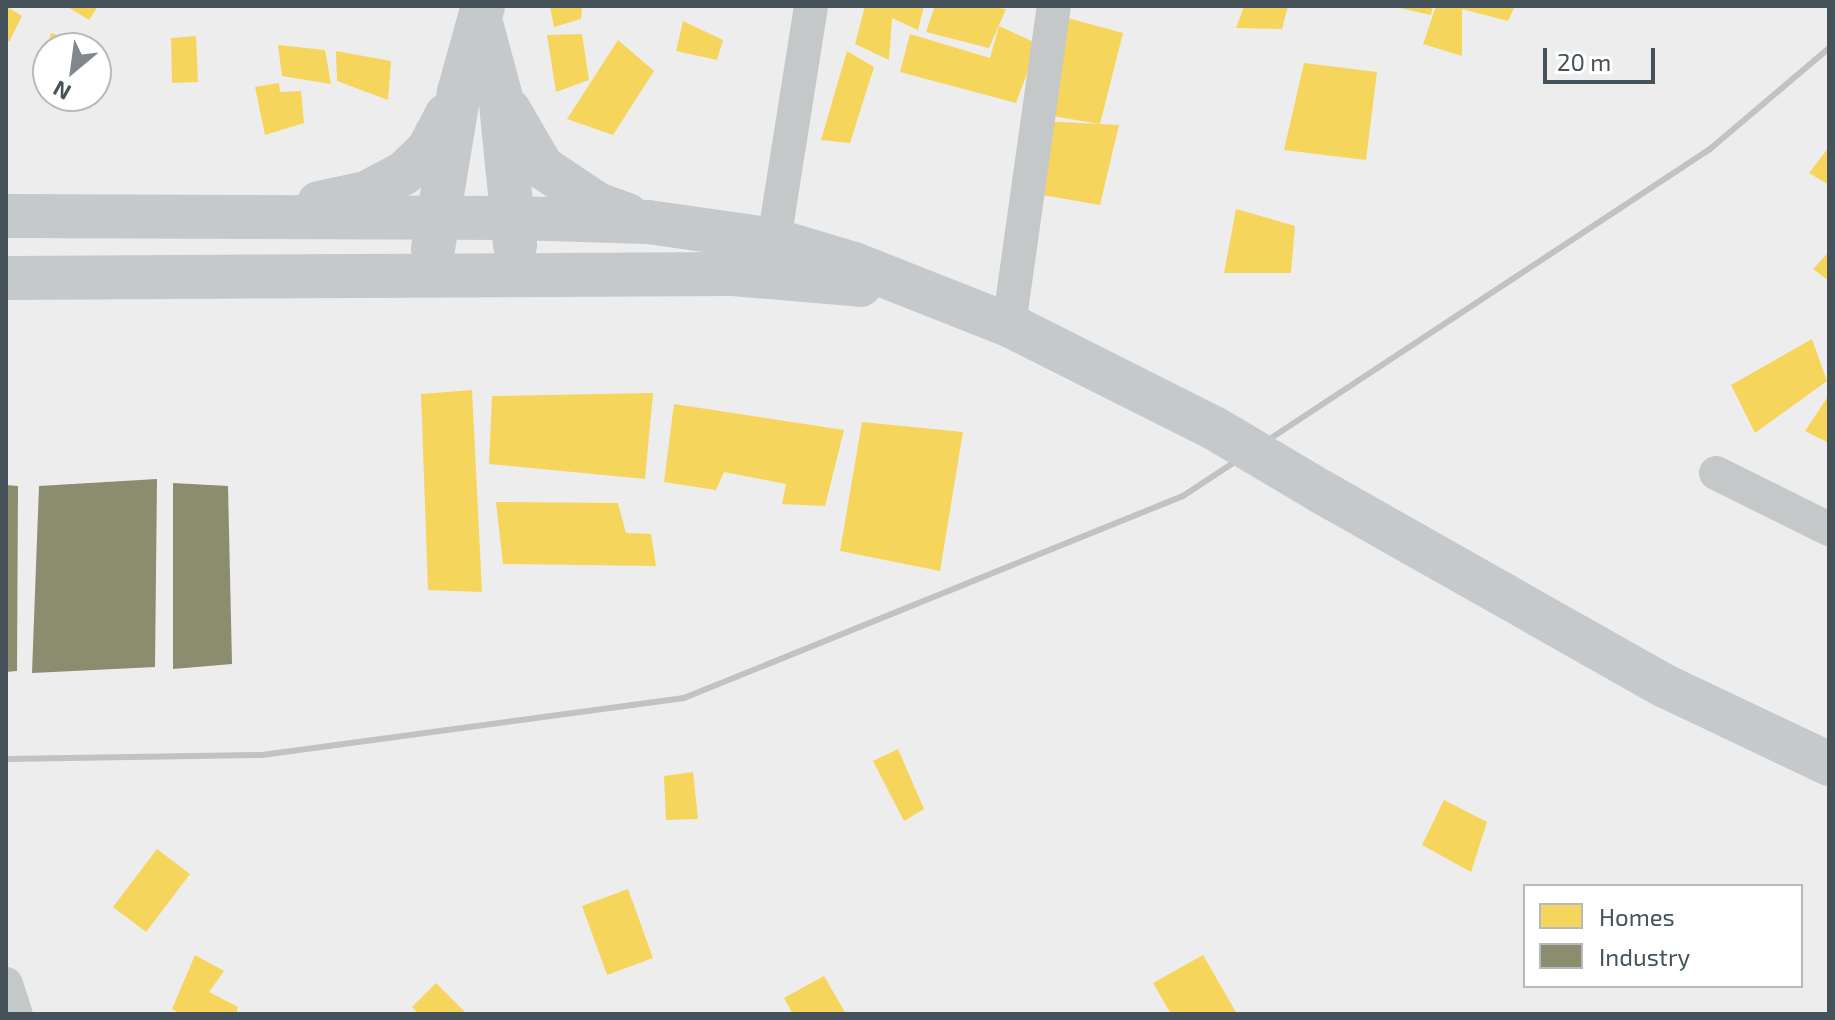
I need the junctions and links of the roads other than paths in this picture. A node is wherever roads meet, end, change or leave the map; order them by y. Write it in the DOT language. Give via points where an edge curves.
graph roads {
  1 [pos="811,6"];
  2 [pos="1054,6"];
  3 [pos="482,14"];
  4 [pos="480,93"];
  5 [pos="6,216"];
  6 [pos="260,217"];
  7 [pos="515,218"];
  8 [pos="435,219"];
  9 [pos="648,222"];
  10 [pos="774,240"];
  11 [pos="432,275"];
  12 [pos="516,275"];
  13 [pos="6,278"];
  14 [pos="930,298"];
  15 [pos="1009,325"];
  16 [pos="1716,473"];
  17 [pos="1829,529"];
  18 [pos="1829,764"];
  19 [pos="6,984"];
  20 [pos="16,1014"];
  1 -- 10 [label="street"];
  2 -- 15 [label="street"];
  3 -- 4 [label="main road"];
  4 -- 6 [label="main road" via="404,173 366,193"];
  4 -- 7 [label="main road"];
  4 -- 8 [label="main road"];
  4 -- 9 [label="main road" via="542,167 597,204"];
  5 -- 6 [label="main road"];
  6 -- 8 [label="main road"];
  7 -- 8 [label="main road"];
  7 -- 9 [label="main road"];
  7 -- 12 [label="main road"];
  8 -- 11 [label="main road"];
  9 -- 10 [label="main road"];
  10 -- 14 [label="main road" via="854,264"];
  11 -- 12 [label="main road"];
  11 -- 13 [label="main road"];
  12 -- 14 [label="main road" via="733,274 859,285"];
  14 -- 15 [label="main road"];
  15 -- 18 [label="main road, bridge" via="1214,428 1665,686"];
  16 -- 17 [label="street"];
  19 -- 20 [label="street"];
}
